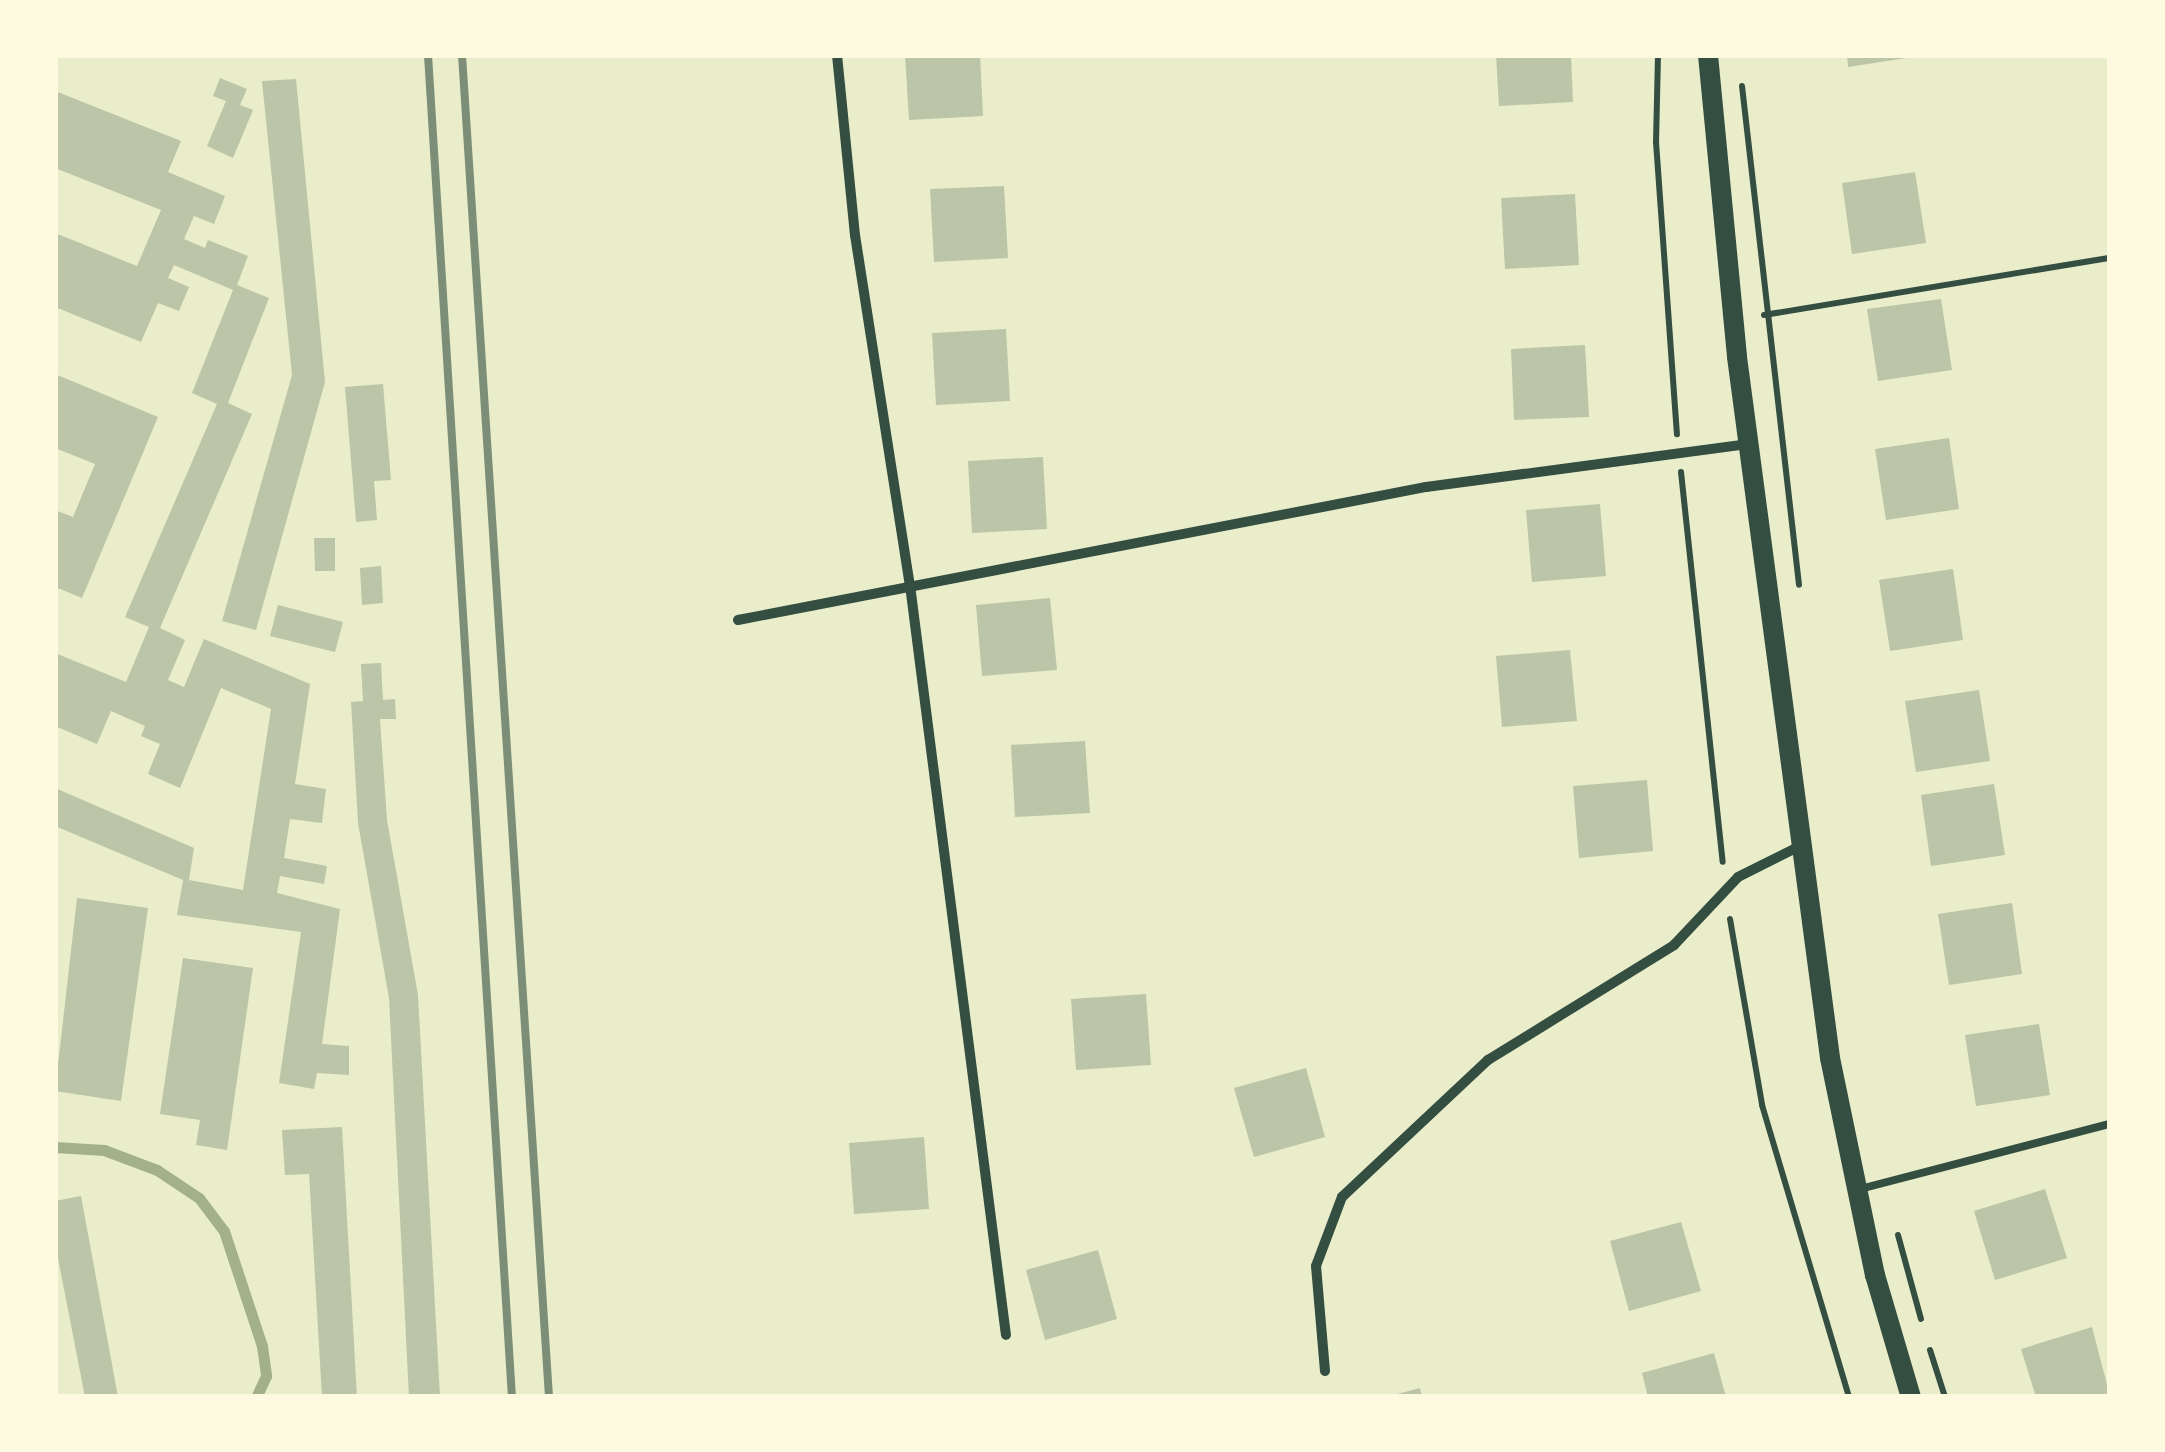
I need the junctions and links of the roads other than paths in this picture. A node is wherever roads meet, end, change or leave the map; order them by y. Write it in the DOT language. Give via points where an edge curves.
graph roads {
  1 [pos="837,55"];
  2 [pos="1708,55"];
  3 [pos="1748,444"];
  4 [pos="910,585"];
  5 [pos="738,620"];
  6 [pos="1800,846"];
  7 [pos="2110,1124"];
  8 [pos="1856,1190"];
  9 [pos="1006,1335"];
  10 [pos="1325,1371"];
  11 [pos="1911,1397"];
  1 -- 4 [label="street" via="855,235"];
  2 -- 3 [label="main road"];
  3 -- 4 [label="street" via="1464,481"];
  3 -- 6 [label="main road"];
  4 -- 5 [label="street"];
  4 -- 9 [label="street"];
  6 -- 8 [label="main road"];
  6 -- 10 [label="street" via="1763,860 1674,945 1528,1031 1448,1091 1342,1197 1316,1266"];
  7 -- 8 [label="lane"];
  8 -- 11 [label="main road"];
}
